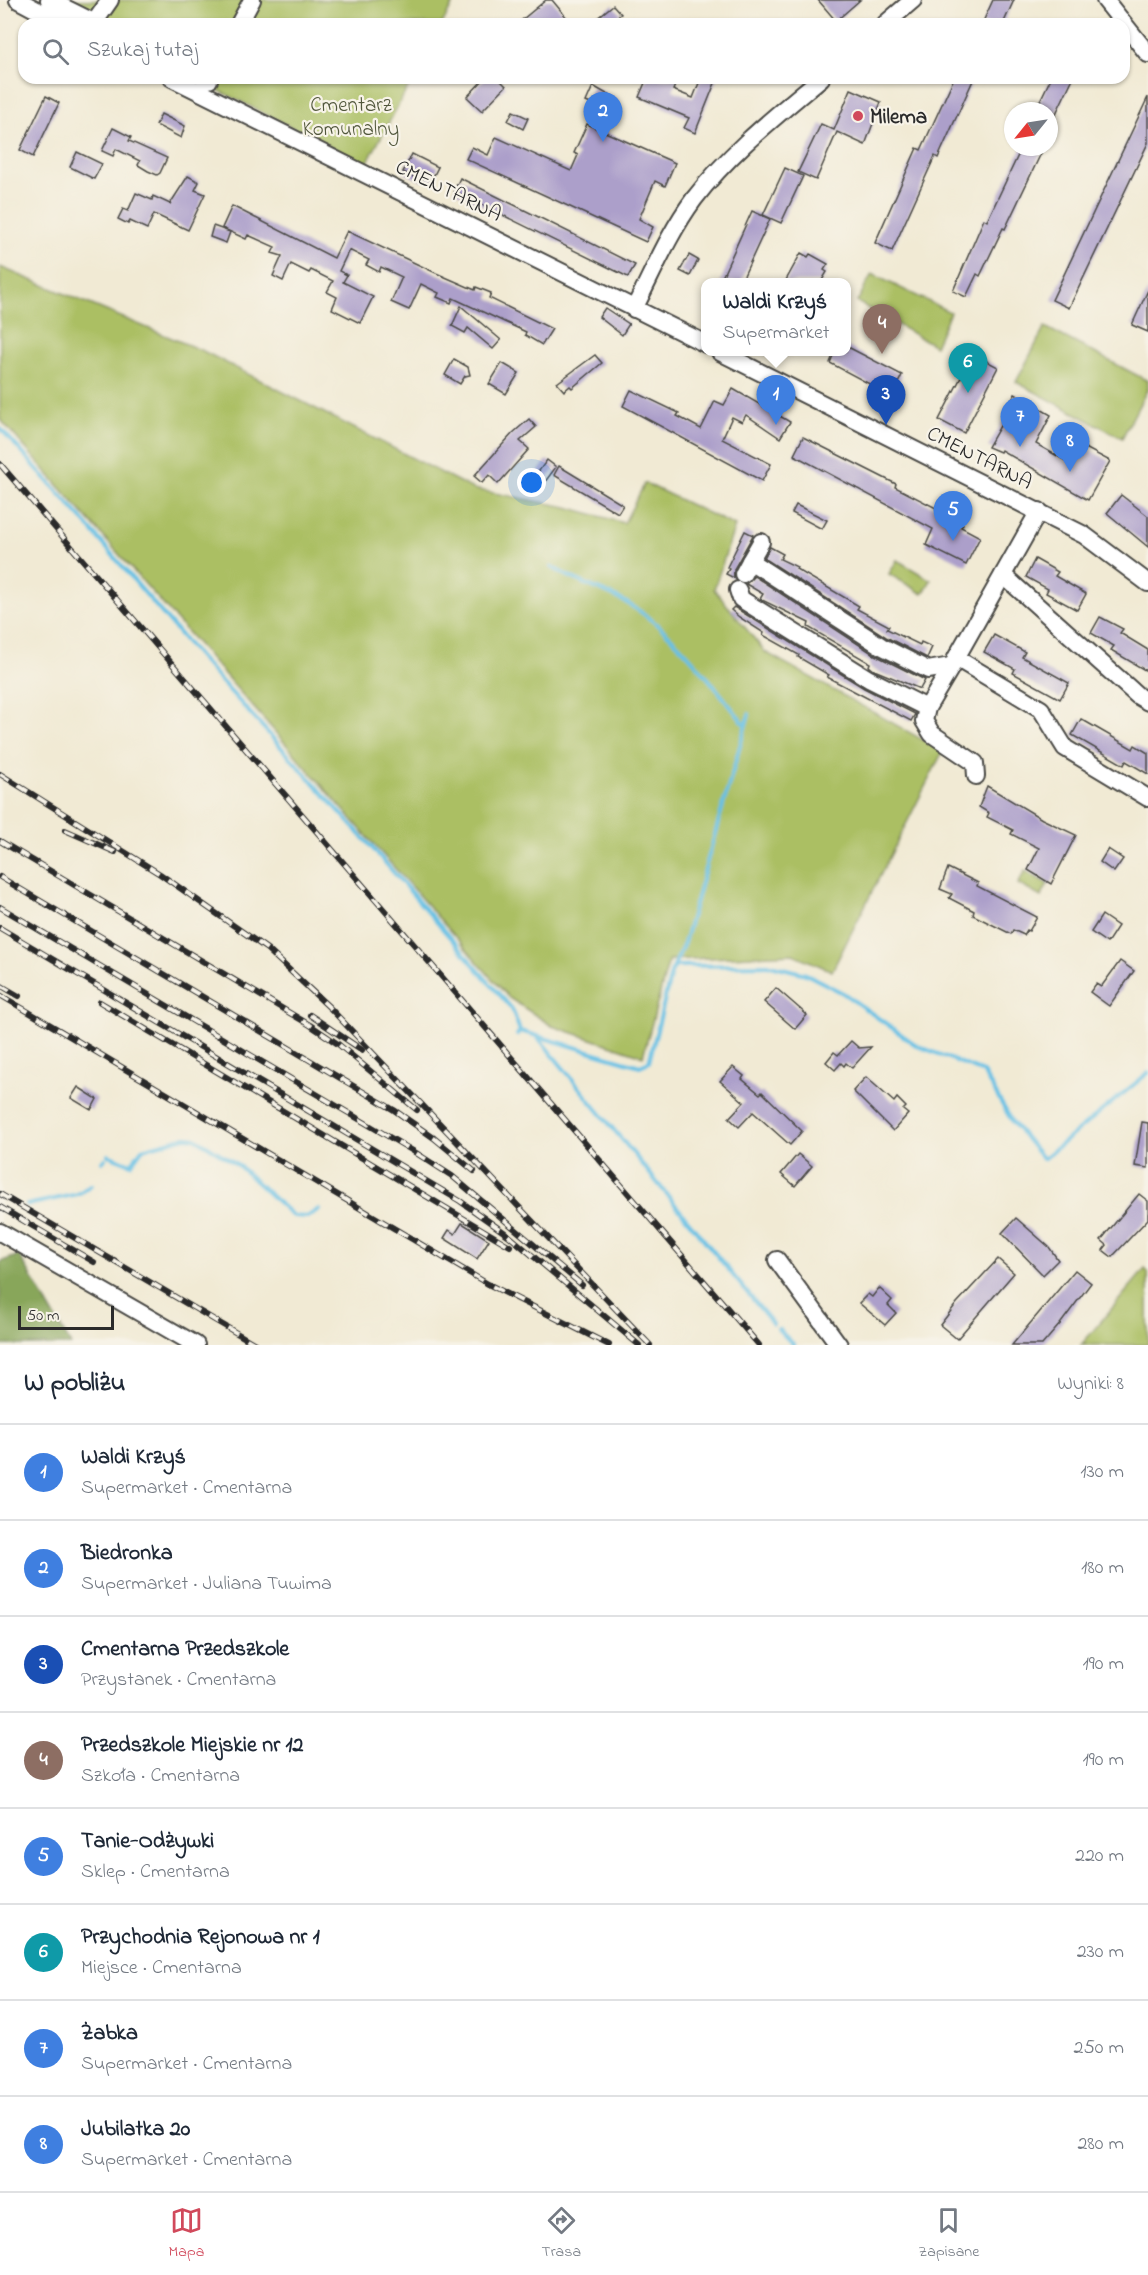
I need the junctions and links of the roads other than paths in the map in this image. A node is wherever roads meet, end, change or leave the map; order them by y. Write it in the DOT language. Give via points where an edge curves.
graph roads {
  1 [pos="18,0"];
  2 [pos="49,0"];
  3 [pos="110,0"];
  4 [pos="252,0"];
  5 [pos="914,0"];
  6 [pos="1105,0"];
  7 [pos="52,18"];
  8 [pos="86,18"];
  9 [pos="99,18"];
  10 [pos="242,18"];
  11 [pos="892,18"];
  12 [pos="1119,18"];
  13 [pos="1130,31"];
  14 [pos="1148,54"];
  15 [pos="184,84"];
  16 [pos="814,84"];
  17 [pos="634,309"];
  18 [pos="701,342"];
  19 [pos="730,356"];
  20 [pos="1039,511"];
  21 [pos="761,542"];
  22 [pos="743,575"];
  23 [pos="1003,575"];
  24 [pos="1148,583"];
  25 [pos="954,662"];
  26 [pos="1148,702"];
  27 [pos="927,708"];
  28 [pos="976,776"];
  29 [pos="1148,798"];
  30 [pos="0,1232"];
  31 [pos="777,1260"];
  32 [pos="196,1345"];
  33 [pos="839,1345"];
  1 -- 7 [label="street"];
  2 -- 8 [label="street"];
  3 -- 9 [label="street"];
  4 -- 10 [label="street"];
  5 -- 11 [label="street"];
  6 -- 12 [label="street"];
  13 -- 14 [label="street"];
  15 -- 17 [label="street, CMENTARNA"];
  16 -- 17 [label="street" via="727,160 694,200 675,228"];
  17 -- 18 [label="street, CMENTARNA"];
  19 -- 20 [label="street, CMENTARNA"];
  20 -- 23 [label="street"];
  20 -- 24 [label="street, CMENTARNA" via="1101,546"];
  21 -- 22 [label="street"];
  22 -- 25 [label="street" via="928,669"];
  22 -- 27 [label="street" via="741,599 869,679"];
  23 -- 25 [label="street"];
  23 -- 26 [label="street"];
  25 -- 27 [label="street"];
  25 -- 29 [label="street" via="1041,709 1065,748"];
  27 -- 28 [label="street" via="924,721 928,730 972,760"];
  30 -- 32 [label="street"];
  31 -- 33 [label="street"];
}
